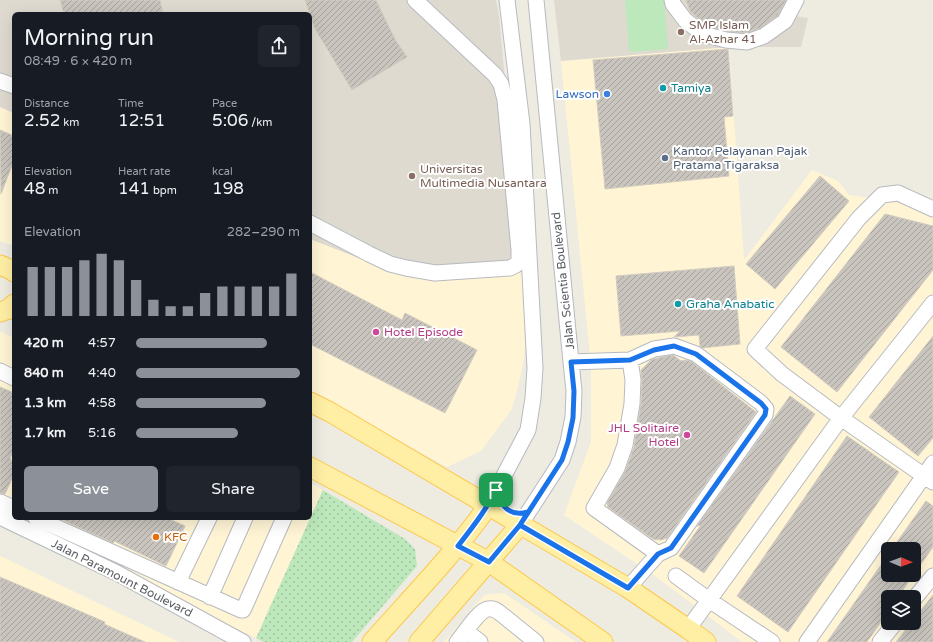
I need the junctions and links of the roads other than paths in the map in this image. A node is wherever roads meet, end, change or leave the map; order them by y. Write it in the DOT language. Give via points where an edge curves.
graph roads {
  1 [pos="415,0"];
  2 [pos="507,0"];
  3 [pos="536,0"];
  4 [pos="672,0"];
  5 [pos="796,0"];
  6 [pos="0,81"];
  7 [pos="12,85"];
  8 [pos="933,209"];
  9 [pos="312,224"];
  10 [pos="0,256"];
  11 [pos="12,261"];
  12 [pos="0,265"];
  13 [pos="12,270"];
  14 [pos="933,303"];
  15 [pos="12,306"];
  16 [pos="0,312"];
  17 [pos="0,317"];
  18 [pos="12,322"];
  19 [pos="630,360"];
  20 [pos="571,362"];
  21 [pos="0,371"];
  22 [pos="12,377"];
  23 [pos="312,403"];
  24 [pos="841,418"];
  25 [pos="312,468"];
  26 [pos="930,473"];
  27 [pos="492,498"];
  28 [pos="524,518"];
  29 [pos="30,520"];
  30 [pos="40,520"];
  31 [pos="208,520"];
  32 [pos="244,520"];
  33 [pos="283,520"];
  34 [pos="458,546"];
  35 [pos="658,554"];
  36 [pos="489,562"];
  37 [pos="676,576"];
  38 [pos="933,576"];
  39 [pos="178,582"];
  40 [pos="628,588"];
  41 [pos="921,591"];
  42 [pos="210,596"];
  43 [pos="709,600"];
  44 [pos="688,629"];
  45 [pos="889,630"];
  46 [pos="462,636"];
  47 [pos="243,642"];
  48 [pos="372,642"];
  49 [pos="419,642"];
  50 [pos="480,642"];
  51 [pos="536,642"];
  52 [pos="603,642"];
  53 [pos="706,642"];
  54 [pos="772,642"];
  55 [pos="807,642"];
  56 [pos="880,642"];
  1 -- 9 [label="street" via="495,75 501,84 519,261 510,268 436,273 420,271 390,264"];
  2 -- 27 [label="street" via="522,124 535,368 528,430"];
  3 -- 20 [label="street, Jalan Scientia Boulevard"];
  4 -- 5 [label="street" via="685,20 703,34 747,42 764,36 785,21"];
  6 -- 7 [label="street"];
  8 -- 24 [label="street" via="898,193 882,195 859,218 755,349 782,374"];
  10 -- 11 [label="main road"];
  12 -- 13 [label="main road"];
  14 -- 24 [label="street"];
  15 -- 16 [label="main road"];
  17 -- 18 [label="main road"];
  19 -- 20 [label="street"];
  19 -- 35 [label="street" via="632,404 625,445 617,468 594,508"];
  19 -- 35 [label="street" via="654,350 674,346 696,354 766,409 765,415 671,548"];
  20 -- 28 [label="street, Jalan Scientia Boulevard" via="573,418 568,442 562,460"];
  21 -- 22 [label="street"];
  23 -- 27 [label="main road"];
  24 -- 26 [label="street"];
  24 -- 43 [label="street"];
  25 -- 34 [label="main road"];
  26 -- 55 [label="street"];
  27 -- 28 [label="main road"];
  27 -- 34 [label="main road"];
  28 -- 36 [label="main road, Jalan Scientia Boulevard"];
  28 -- 40 [label="main road"];
  29 -- 47 [label="street, Jalan Paramount Boulevard" via="117,573"];
  30 -- 39 [label="street"];
  31 -- 39 [label="street"];
  32 -- 42 [label="street"];
  33 -- 42 [label="street" via="243,610"];
  34 -- 36 [label="main road"];
  34 -- 48 [label="main road"];
  35 -- 40 [label="street"];
  36 -- 49 [label="main road"];
  36 -- 52 [label="main road"];
  37 -- 43 [label="street"];
  38 -- 41 [label="street"];
  39 -- 42 [label="street"];
  40 -- 44 [label="main road"];
  43 -- 44 [label="street"];
  43 -- 54 [label="street"];
  44 -- 53 [label="main road"];
  45 -- 56 [label="street"];
  46 -- 50 [label="street"];
  46 -- 51 [label="street" via="480,613 486,609 493,609"];
}
